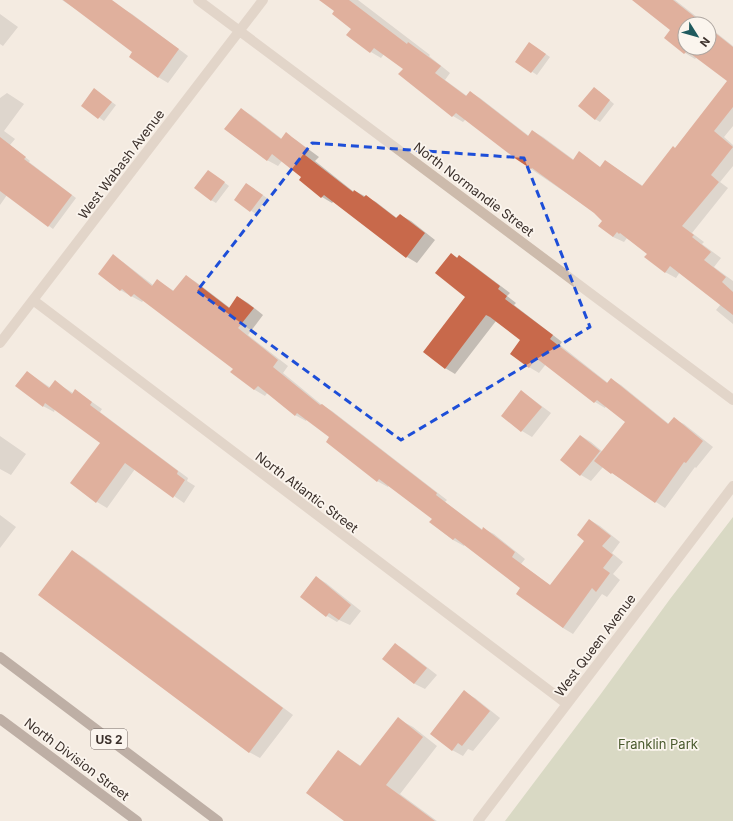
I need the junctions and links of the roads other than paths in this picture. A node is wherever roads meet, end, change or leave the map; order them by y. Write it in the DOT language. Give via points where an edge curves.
graph roads {
  1 [pos="198,0"];
  2 [pos="263,0"];
  3 [pos="239,30"];
  4 [pos="33,300"];
  5 [pos="0,343"];
  6 [pos="733,400"];
  7 [pos="733,486"];
  8 [pos="0,657"];
  9 [pos="567,704"];
  10 [pos="0,719"];
  11 [pos="137,821"];
  12 [pos="218,821"];
  13 [pos="478,821"];
  1 -- 3 [label="street, North Normandie Street"];
  2 -- 3 [label="street, West Wabash Avenue"];
  3 -- 4 [label="street, West Wabash Avenue"];
  3 -- 6 [label="street, North Normandie Street"];
  4 -- 5 [label="street, West Wabash Avenue"];
  4 -- 9 [label="street, North Atlantic Street"];
  7 -- 9 [label="street, West Queen Avenue"];
  8 -- 12 [label="main road, US 2"];
  9 -- 13 [label="street, West Queen Avenue"];
  10 -- 11 [label="main road, North Division Street"];
}
